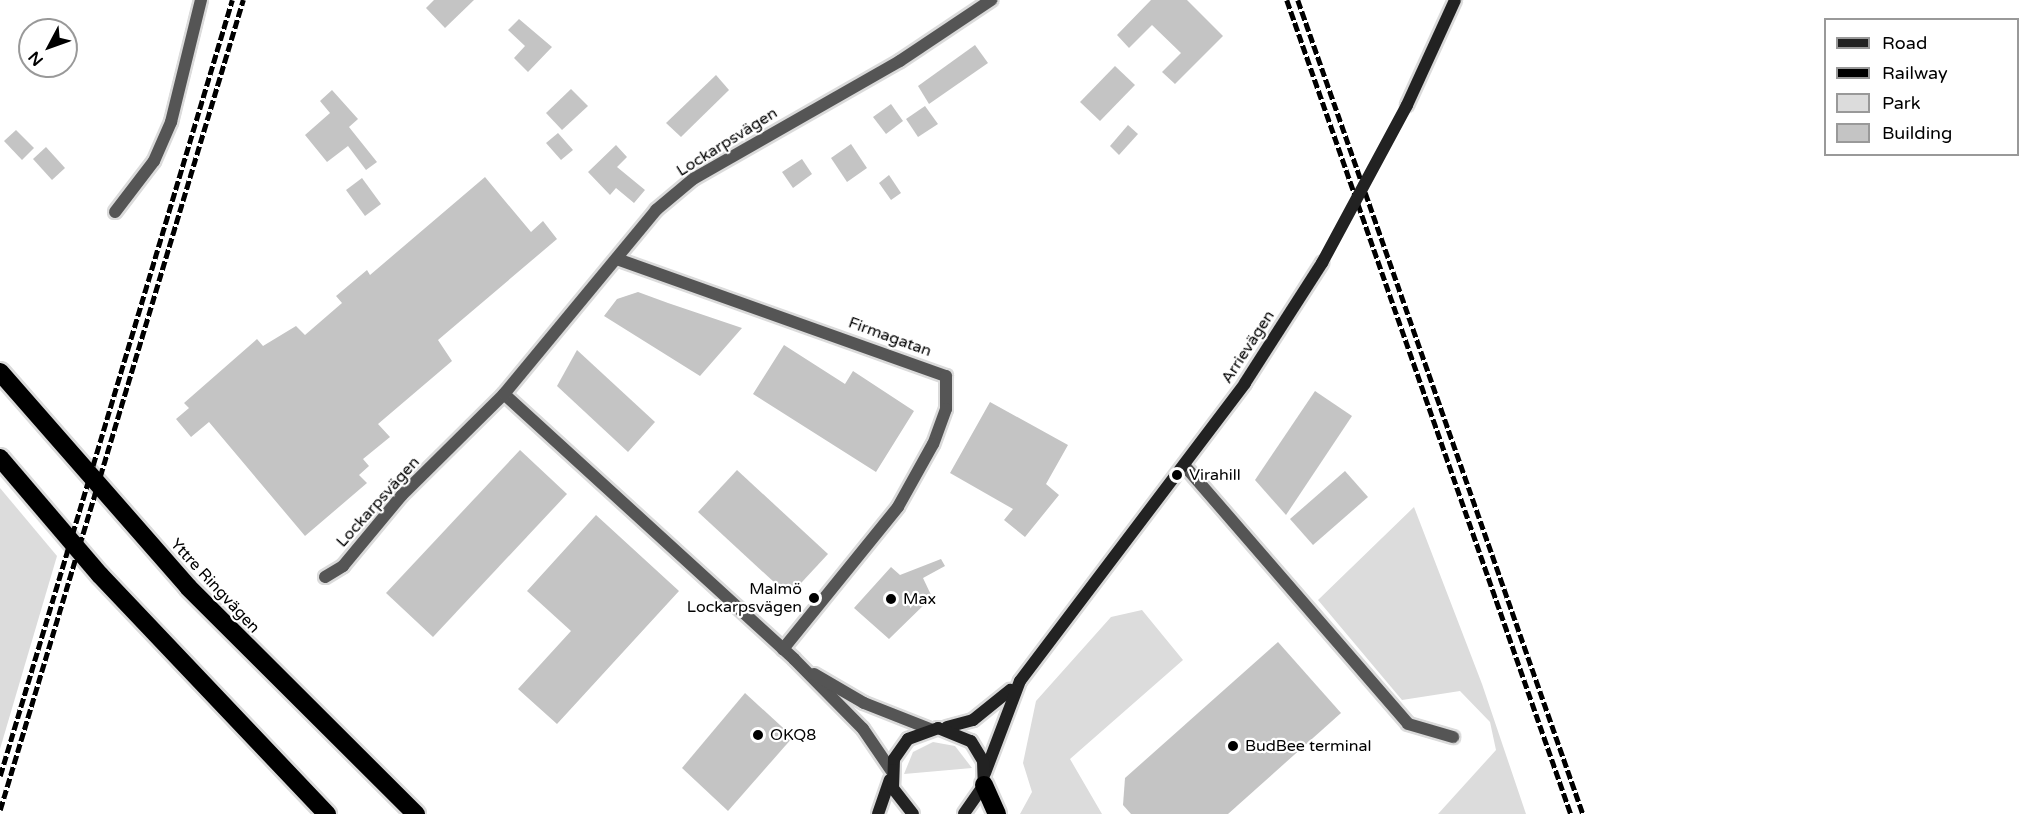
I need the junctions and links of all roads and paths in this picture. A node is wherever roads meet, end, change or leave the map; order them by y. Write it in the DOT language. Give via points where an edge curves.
graph roads {
  1 [pos="201,0"];
  2 [pos="991,0"];
  3 [pos="1455,0"];
  4 [pos="115,212"];
  5 [pos="617,259"];
  6 [pos="0,372"];
  7 [pos="504,394"];
  8 [pos="0,458"];
  9 [pos="1184,465"];
  10 [pos="325,577"];
  11 [pos="783,649"];
  12 [pos="794,659"];
  13 [pos="1020,681"];
  14 [pos="934,729"];
  15 [pos="1453,737"];
  16 [pos="891,773"];
  17 [pos="984,779"];
  18 [pos="413,812"];
  19 [pos="327,814"];
  20 [pos="878,814"];
  21 [pos="913,814"];
  22 [pos="964,814"];
  23 [pos="998,814"];
  1 -- 4 [label="street" via="171,122 154,161"];
  2 -- 5 [label="street, Lockarpsvägen" via="900,61 693,179 656,210"];
  3 -- 9 [label="main road, Arrievägen, bridge" via="1407,105 1322,263 1245,383"];
  5 -- 7 [label="street, Lockarpsvägen"];
  5 -- 11 [label="street, Firmagatan" via="946,376 945,409 936,435 898,507"];
  6 -- 18 [label="highway, Yttre Ringvägen" via="188,587"];
  7 -- 10 [label="street, Lockarpsvägen" via="402,495 343,566"];
  7 -- 11 [label="street"];
  8 -- 19 [label="highway" via="100,575"];
  9 -- 13 [label="main road, Arrievägen"];
  9 -- 15 [label="street" via="1407,724"];
  11 -- 12 [label="street"];
  12 -- 14 [label="street" via="864,703"];
  12 -- 16 [label="street" via="863,729"];
  13 -- 14 [label="main road, Arrievägen" via="973,720"];
  13 -- 17 [label="main road, Arrievägen"];
  14 -- 16 [label="main road, Arrievägen" via="900,748"];
  14 -- 17 [label="main road" via="971,741"];
  16 -- 20 [label="main road"];
  16 -- 21 [label="main road" via="898,800"];
  17 -- 22 [label="main road, Arrievägen"];
  17 -- 23 [label="highway"];
}
